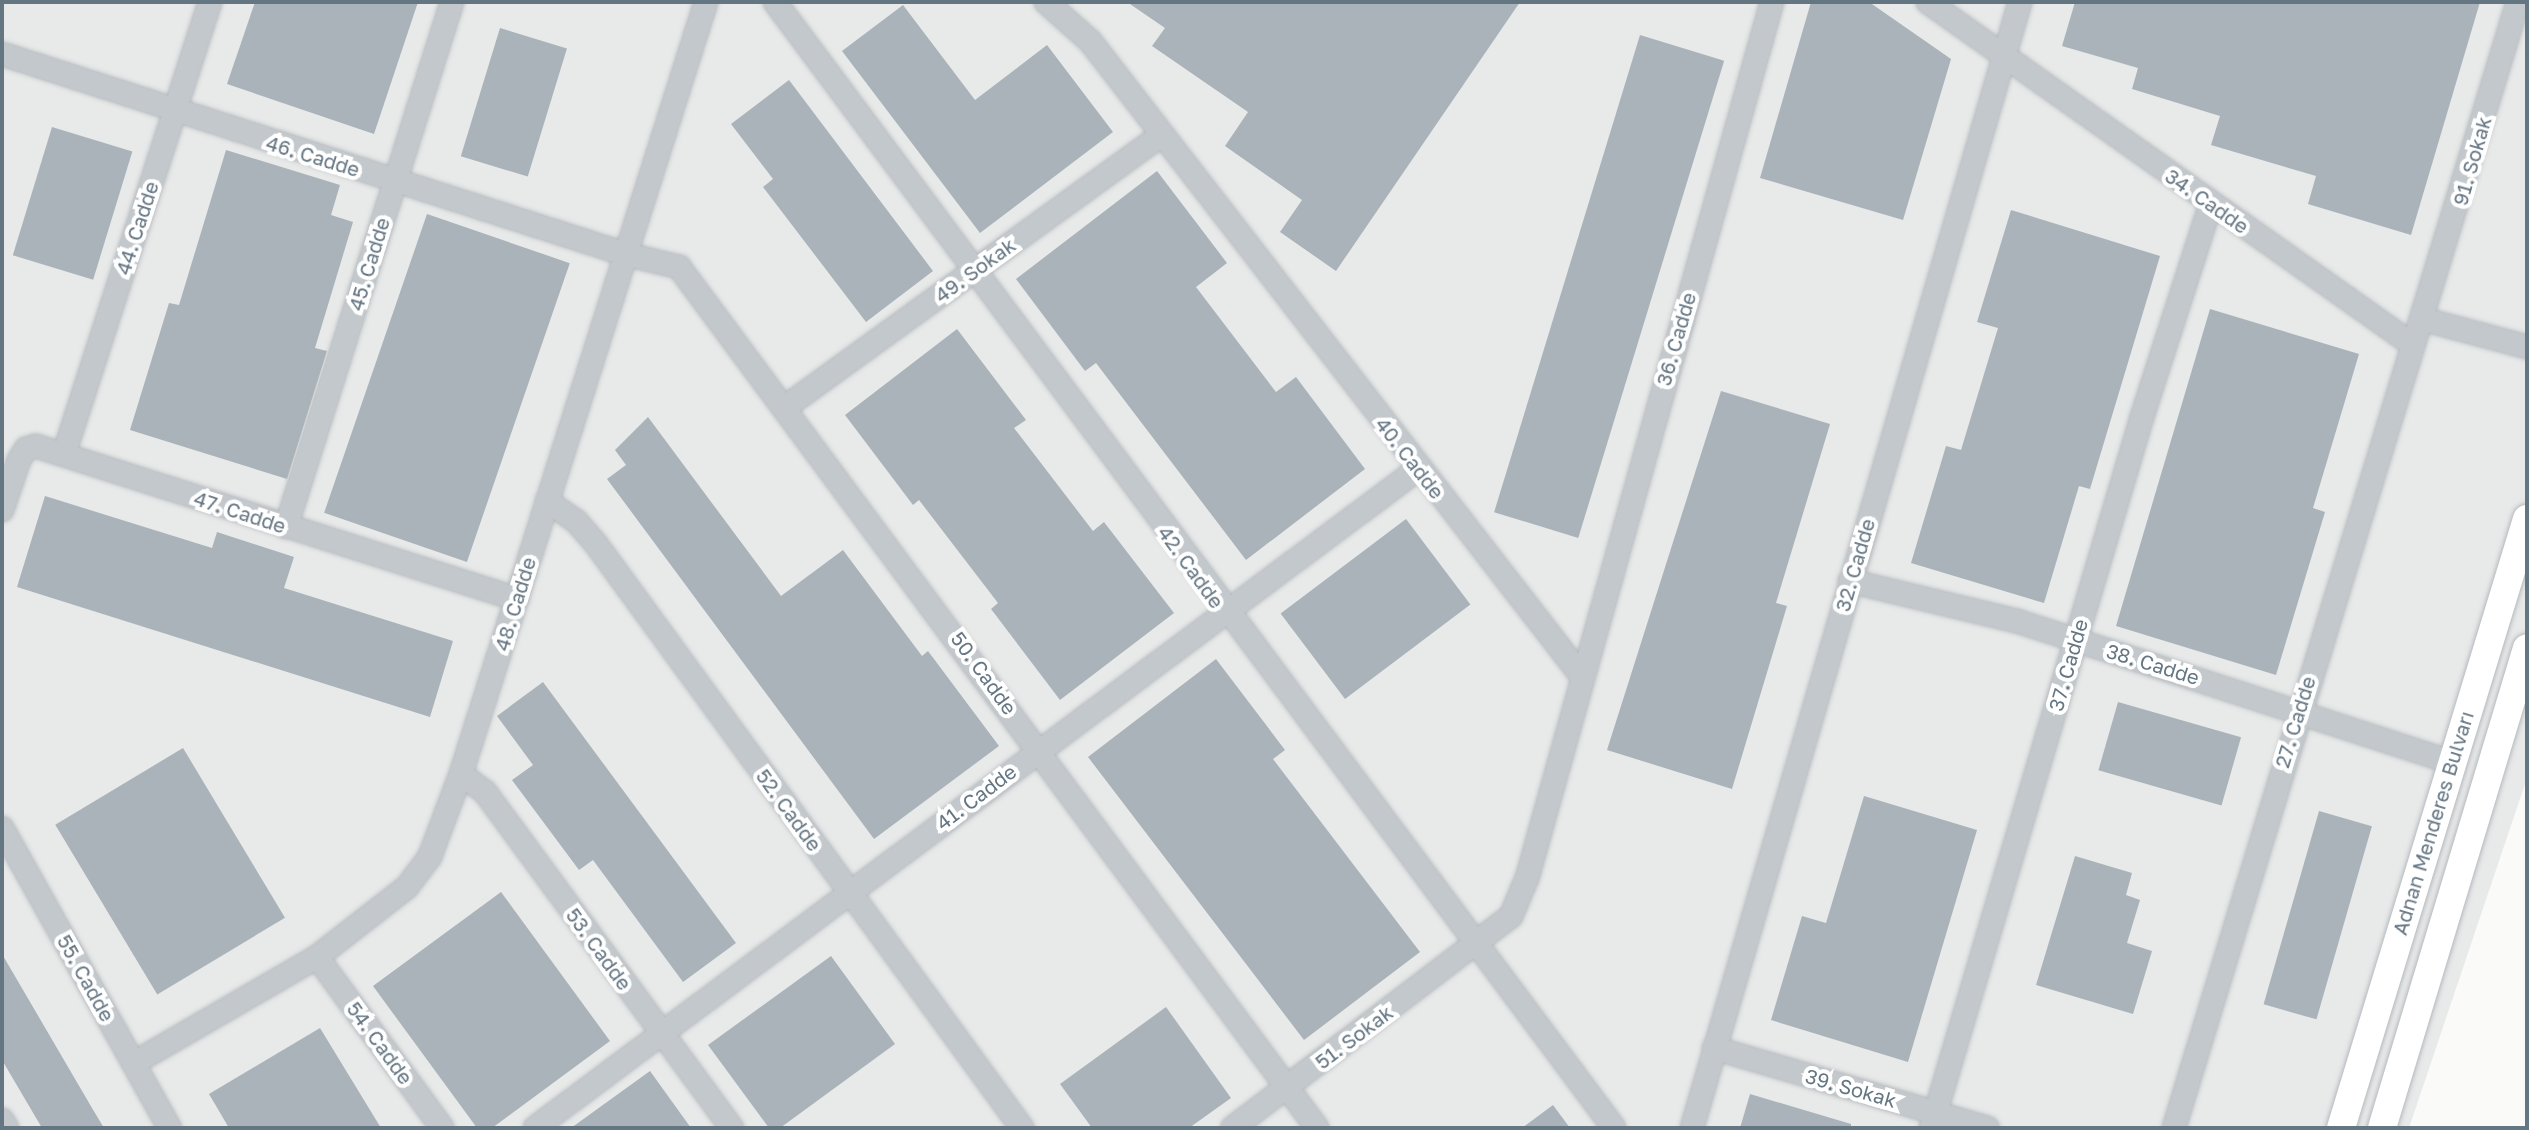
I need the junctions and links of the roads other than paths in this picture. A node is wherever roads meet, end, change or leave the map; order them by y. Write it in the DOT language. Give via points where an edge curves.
graph roads {
  1 [pos="210,2"];
  2 [pos="452,2"];
  3 [pos="706,2"];
  4 [pos="775,2"];
  5 [pos="1772,2"];
  6 [pos="1928,2"];
  7 [pos="2020,2"];
  8 [pos="2518,2"];
  9 [pos="1050,4"];
  10 [pos="2,54"];
  11 [pos="2001,58"];
  12 [pos="174,112"];
  13 [pos="1162,135"];
  14 [pos="395,181"];
  15 [pos="2211,203"];
  16 [pos="625,254"];
  17 [pos="973,271"];
  18 [pos="2422,319"];
  19 [pos="2413,345"];
  20 [pos="2527,347"];
  21 [pos="787,406"];
  22 [pos="64,454"];
  23 [pos="1418,469"];
  24 [pos="547,501"];
  25 [pos="2,510"];
  26 [pos="2527,519"];
  27 [pos="286,527"];
  28 [pos="1850,581"];
  29 [pos="517,599"];
  30 [pos="1224,612"];
  31 [pos="2074,639"];
  32 [pos="2527,648"];
  33 [pos="1583,678"];
  34 [pos="2299,709"];
  35 [pos="1040,749"];
  36 [pos="2452,762"];
  37 [pos="461,774"];
  38 [pos="2,828"];
  39 [pos="850,892"];
  40 [pos="1476,947"];
  41 [pos="317,957"];
  42 [pos="661,1034"];
  43 [pos="1714,1048"];
  44 [pos="134,1063"];
  45 [pos="1287,1088"];
  46 [pos="2,1120"];
  47 [pos="1933,1120"];
  48 [pos="7,1128"];
  49 [pos="170,1128"];
  50 [pos="442,1128"];
  51 [pos="535,1128"];
  52 [pos="732,1128"];
  53 [pos="1022,1128"];
  54 [pos="1233,1128"];
  55 [pos="1317,1128"];
  56 [pos="1614,1128"];
  57 [pos="1692,1128"];
  58 [pos="1988,1128"];
  59 [pos="2174,1128"];
  60 [pos="2341,1128"];
  61 [pos="2382,1128"];
  1 -- 12 [label="street, 44. Cadde"];
  2 -- 14 [label="street, 45. Cadde"];
  3 -- 16 [label="street, 48. Cadde"];
  4 -- 17 [label="street, 42. Cadde"];
  5 -- 33 [label="street, 36. Cadde"];
  6 -- 11 [label="street, 34. Cadde"];
  7 -- 11 [label="street, 32. Cadde"];
  8 -- 18 [label="street, 91. Sokak"];
  9 -- 13 [label="street, 40. Cadde" via="1090,41"];
  10 -- 12 [label="street, 46. Cadde"];
  11 -- 15 [label="street, 34. Cadde"];
  11 -- 28 [label="street, 32. Cadde"];
  12 -- 14 [label="street, 46. Cadde"];
  12 -- 22 [label="street, 44. Cadde"];
  13 -- 17 [label="street, 49. Sokak"];
  13 -- 23 [label="street, 40. Cadde"];
  14 -- 16 [label="street, 46. Cadde"];
  14 -- 27 [label="street, 45. Cadde"];
  15 -- 19 [label="street, 34. Cadde"];
  15 -- 31 [label="street, 37. Cadde"];
  16 -- 21 [label="street, 50. Cadde" via="679,267"];
  16 -- 24 [label="street, 48. Cadde"];
  17 -- 21 [label="street, 49. Sokak"];
  17 -- 30 [label="street, 42. Cadde"];
  18 -- 19 [label="street, 27. Cadde"];
  18 -- 20 [label="street"];
  19 -- 34 [label="street, 27. Cadde"];
  21 -- 35 [label="street, 50. Cadde"];
  22 -- 25 [label="street, 47. Cadde" via="36,446 26,449"];
  22 -- 27 [label="street, 47. Cadde"];
  23 -- 30 [label="street, 41. Cadde"];
  23 -- 33 [label="street, 40. Cadde"];
  24 -- 29 [label="street, 48. Cadde"];
  24 -- 39 [label="street, 52. Cadde" via="576,521 596,544"];
  26 -- 36 [label="main road, Adnan Menderes Bulvarı"];
  27 -- 29 [label="street, 47. Cadde"];
  28 -- 31 [label="street, 38. Cadde"];
  28 -- 43 [label="street, 32. Cadde"];
  29 -- 37 [label="street, 48. Cadde"];
  30 -- 35 [label="street, 41. Cadde"];
  30 -- 40 [label="street, 42. Cadde"];
  31 -- 34 [label="street, 38. Cadde"];
  31 -- 47 [label="street, 37. Cadde"];
  32 -- 61 [label="main road, Adnan Menderes Bulvarı"];
  33 -- 40 [label="street" via="1519,904"];
  34 -- 36 [label="street, 38. Cadde"];
  34 -- 59 [label="street, 27. Cadde"];
  35 -- 39 [label="street, 41. Cadde"];
  35 -- 45 [label="street, 50. Cadde"];
  36 -- 60 [label="main road, Adnan Menderes Bulvarı"];
  37 -- 41 [label="street, 48. Cadde" via="439,837 419,874"];
  37 -- 42 [label="street, 53. Cadde" via="485,792"];
  38 -- 44 [label="street, 55. Cadde"];
  39 -- 42 [label="street, 41. Cadde"];
  39 -- 53 [label="street, 52. Cadde"];
  40 -- 45 [label="street, 51. Sokak"];
  40 -- 56 [label="street, 42. Cadde"];
  41 -- 44 [label="street, 48. Cadde"];
  41 -- 50 [label="street, 54. Cadde"];
  42 -- 51 [label="street, 41. Cadde"];
  42 -- 52 [label="street, 53. Cadde"];
  43 -- 47 [label="street, 39. Sokak"];
  43 -- 57 [label="street, 32. Cadde"];
  44 -- 49 [label="street, 55. Cadde"];
  45 -- 54 [label="street, 51. Sokak"];
  45 -- 55 [label="street, 50. Cadde"];
  46 -- 48 [label="street"];
  47 -- 58 [label="street, 39. Sokak"];
}
